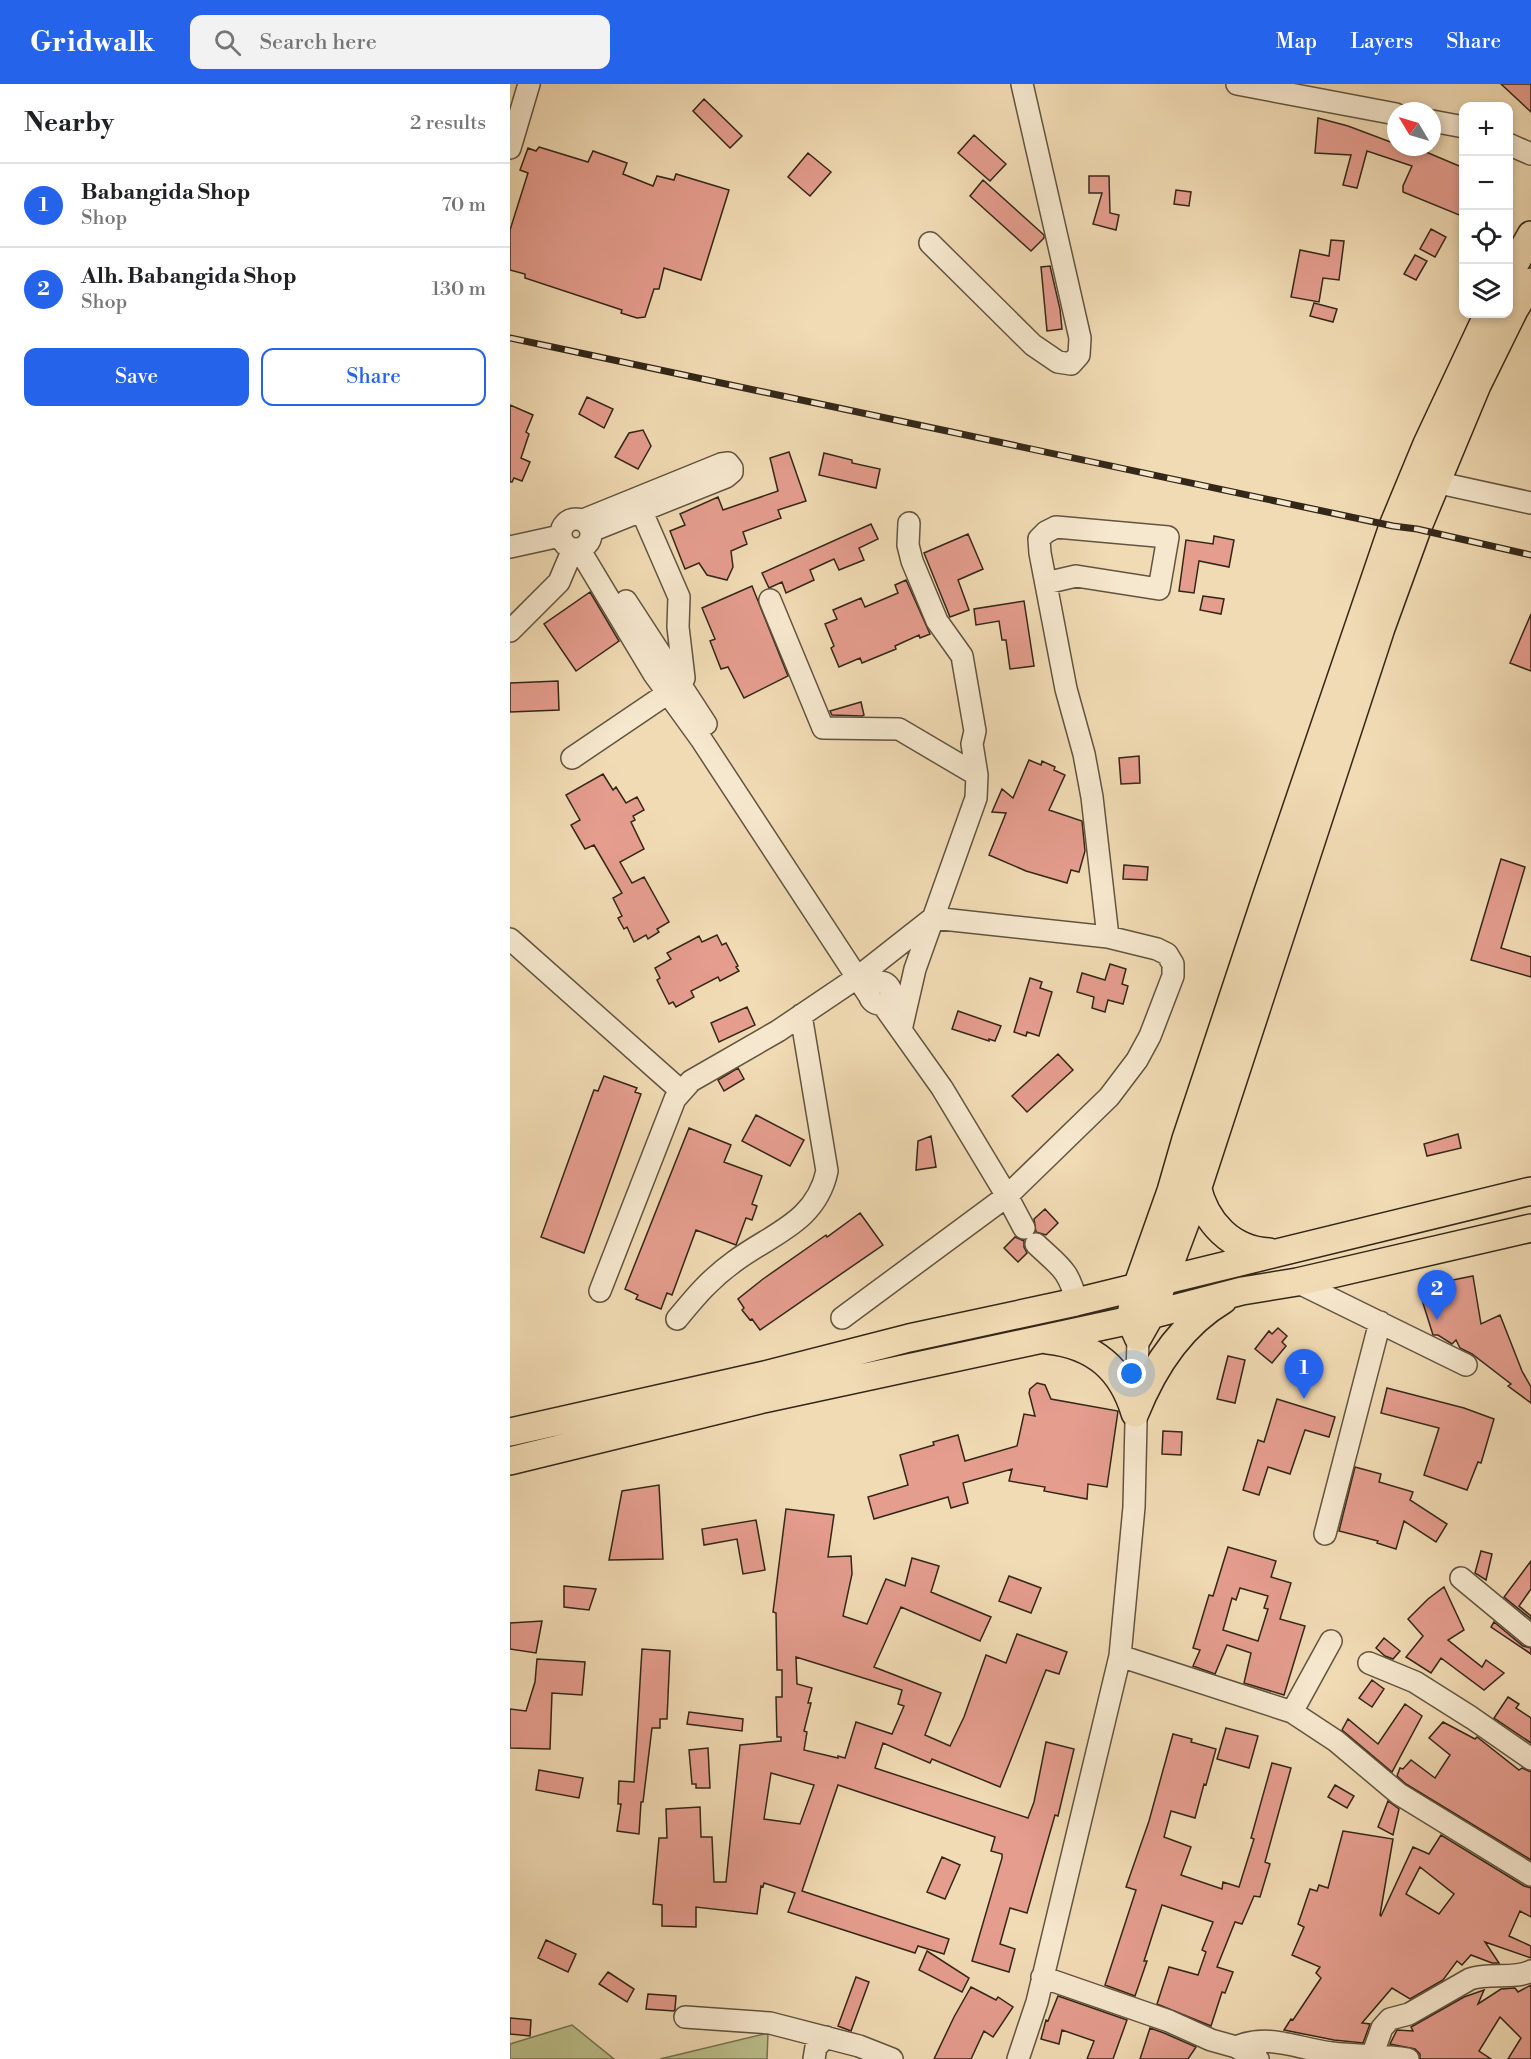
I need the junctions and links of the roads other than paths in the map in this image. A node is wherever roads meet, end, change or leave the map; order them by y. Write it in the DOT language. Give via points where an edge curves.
graph roads {
  1 [pos="529,84"];
  2 [pos="1022,84"];
  3 [pos="1237,84"];
  4 [pos="1387,112"];
  5 [pos="1441,123"];
  6 [pos="1459,126"];
  7 [pos="1513,135"];
  8 [pos="1531,137"];
  9 [pos="1513,146"];
  10 [pos="510,148"];
  11 [pos="1531,154"];
  12 [pos="1531,235"];
  13 [pos="930,243"];
  14 [pos="1513,269"];
  15 [pos="1531,282"];
  16 [pos="1486,318"];
  17 [pos="1435,482"];
  18 [pos="1531,503"];
  19 [pos="642,512"];
  20 [pos="909,523"];
  21 [pos="579,538"];
  22 [pos="510,547"];
  23 [pos="1046,583"];
  24 [pos="770,600"];
  25 [pos="510,631"];
  26 [pos="674,688"];
  27 [pos="572,758"];
  28 [pos="977,775"];
  29 [pos="933,918"];
  30 [pos="1108,937"];
  31 [pos="510,939"];
  32 [pos="872,985"];
  33 [pos="801,1016"];
  34 [pos="901,1030"];
  35 [pos="681,1091"];
  36 [pos="1197,1186"];
  37 [pos="1531,1191"];
  38 [pos="1007,1196"];
  39 [pos="1531,1228"];
  40 [pos="1275,1253"];
  41 [pos="1163,1280"];
  42 [pos="1297,1282"];
  43 [pos="1137,1287"];
  44 [pos="600,1291"];
  45 [pos="1242,1291"];
  46 [pos="1076,1302"];
  47 [pos="842,1318"];
  48 [pos="677,1319"];
  49 [pos="1380,1322"];
  50 [pos="1140,1323"];
  51 [pos="1034,1341"];
  52 [pos="1466,1365"];
  53 [pos="1135,1413"];
  54 [pos="510,1432"];
  55 [pos="510,1461"];
  56 [pos="1325,1534"];
  57 [pos="1461,1578"];
  58 [pos="1531,1636"];
  59 [pos="1331,1641"];
  60 [pos="1120,1656"];
  61 [pos="1369,1663"];
  62 [pos="1298,1716"];
  63 [pos="1531,1759"];
  64 [pos="1531,1875"];
  65 [pos="1531,1971"];
  66 [pos="1042,1977"];
  67 [pos="685,2017"];
  68 [pos="826,2037"];
  69 [pos="1236,2047"];
  70 [pos="1371,2056"];
  71 [pos="814,2059"];
  72 [pos="892,2059"];
  73 [pos="1018,2059"];
  74 [pos="1258,2059"];
  75 [pos="1408,2059"];
  1 -- 10 [label="street"];
  2 -- 13 [label="street" via="1080,338 1079,355 1071,364 1058,362 1033,345"];
  3 -- 4 [label="street"];
  5 -- 6 [label="street"];
  7 -- 8 [label="street"];
  9 -- 11 [label="street"];
  12 -- 14 [label="main road"];
  15 -- 17 [label="main road" via="1477,385"];
  16 -- 43 [label="main road" via="1393,526"];
  17 -- 18 [label="street"];
  17 -- 36 [label="main road" via="1377,639"];
  19 -- 21 [label="street"];
  19 -- 21 [label="street" via="726,477 732,472 730,465 721,464"];
  19 -- 26 [label="street" via="679,597 684,678"];
  20 -- 28 [label="street" via="908,545 916,571 937,621 963,656 975,731 972,744"];
  21 -- 22 [label="street"];
  21 -- 25 [label="street" via="559,582"];
  21 -- 26 [label="street"];
  23 -- 23 [label="street" via="1076,576 1159,589 1168,537 1056,527 1039,538"];
  23 -- 30 [label="street" via="1092,797"];
  24 -- 28 [label="street" via="824,728 899,729"];
  26 -- 27 [label="street"];
  26 -- 32 [label="street" via="701,739"];
  28 -- 29 [label="street" via="972,809"];
  29 -- 30 [label="street"];
  29 -- 32 [label="street"];
  29 -- 34 [label="street" via="915,969"];
  30 -- 38 [label="street" via="1167,954 1173,964 1173,976 1158,1016 1137,1060 1109,1097"];
  31 -- 35 [label="street"];
  32 -- 33 [label="street"];
  32 -- 34 [label="street"];
  33 -- 35 [label="street" via="691,1081"];
  33 -- 48 [label="street" via="827,1171 824,1185 814,1204 791,1225 704,1285"];
  34 -- 38 [label="street" via="942,1088"];
  35 -- 44 [label="street"];
  36 -- 40 [label="main road" via="1203,1209 1226,1236 1249,1249"];
  36 -- 41 [label="main road"];
  37 -- 40 [label="main road"];
  38 -- 46 [label="street" via="1030,1236 1066,1273"];
  38 -- 47 [label="street"];
  39 -- 42 [label="main road"];
  40 -- 41 [label="main road"];
  41 -- 43 [label="main road"];
  41 -- 50 [label="main road"];
  42 -- 45 [label="main road"];
  42 -- 49 [label="street"];
  43 -- 46 [label="main road"];
  43 -- 50 [label="main road"];
  45 -- 50 [label="main road"];
  45 -- 53 [label="main road" via="1202,1315 1176,1342 1153,1374"];
  46 -- 54 [label="main road"];
  49 -- 52 [label="street"];
  49 -- 56 [label="street"];
  50 -- 51 [label="main road"];
  50 -- 53 [label="street"];
  51 -- 53 [label="main road" via="1063,1342 1100,1359 1119,1377"];
  51 -- 55 [label="main road" via="763,1399"];
  53 -- 60 [label="street" via="1134,1507"];
  57 -- 58 [label="street"];
  59 -- 62 [label="street"];
  60 -- 62 [label="street"];
  60 -- 66 [label="street"];
  61 -- 63 [label="street" via="1415,1682"];
  62 -- 64 [label="street" via="1336,1741 1399,1794"];
  65 -- 70 [label="street" via="1524,1975 1481,1975 1409,2014 1390,2019 1382,2028"];
  66 -- 69 [label="street"];
  66 -- 73 [label="street"];
  67 -- 68 [label="street" via="770,2023"];
  68 -- 71 [label="street" via="816,2047"];
  68 -- 72 [label="street"];
  69 -- 70 [label="street" via="1266,2040"];
  69 -- 74 [label="street"];
  70 -- 75 [label="street"];
}
